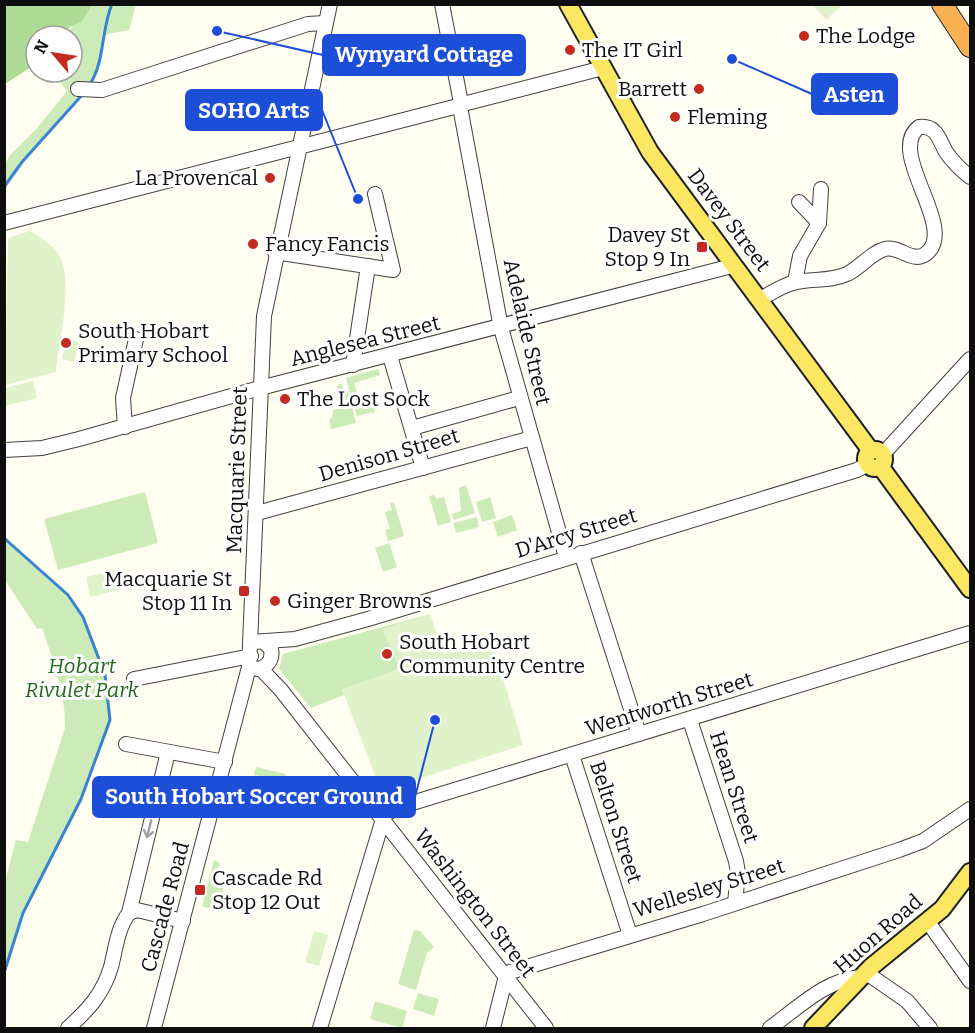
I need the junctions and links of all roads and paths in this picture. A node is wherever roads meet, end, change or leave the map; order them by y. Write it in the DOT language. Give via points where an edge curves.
graph roads {
  1 [pos="330,4"];
  2 [pos="442,4"];
  3 [pos="568,4"];
  4 [pos="942,4"];
  5 [pos="958,4"];
  6 [pos="326,23"];
  7 [pos="970,23"];
  8 [pos="970,47"];
  9 [pos="603,68"];
  10 [pos="78,89"];
  11 [pos="460,105"];
  12 [pos="298,148"];
  13 [pos="970,177"];
  14 [pos="821,189"];
  15 [pos="375,194"];
  16 [pos="799,202"];
  17 [pos="4,223"];
  18 [pos="819,223"];
  19 [pos="275,252"];
  20 [pos="733,263"];
  21 [pos="368,266"];
  22 [pos="795,282"];
  23 [pos="760,299"];
  24 [pos="501,328"];
  25 [pos="136,339"];
  26 [pos="390,356"];
  27 [pos="970,359"];
  28 [pos="353,365"];
  29 [pos="260,388"];
  30 [pos="519,399"];
  31 [pos="125,427"];
  32 [pos="411,428"];
  33 [pos="532,438"];
  34 [pos="4,450"];
  35 [pos="876,459"];
  36 [pos="423,468"];
  37 [pos="257,513"];
  38 [pos="581,553"];
  39 [pos="567,557"];
  40 [pos="970,589"];
  41 [pos="970,633"];
  42 [pos="295,639"];
  43 [pos="255,655"];
  44 [pos="271,659"];
  45 [pos="134,679"];
  46 [pos="281,690"];
  47 [pos="690,720"];
  48 [pos="639,734"];
  49 [pos="126,744"];
  50 [pos="168,752"];
  51 [pos="572,755"];
  52 [pos="225,762"];
  53 [pos="970,809"];
  54 [pos="382,817"];
  55 [pos="969,876"];
  56 [pos="735,903"];
  57 [pos="129,913"];
  58 [pos="183,921"];
  59 [pos="928,922"];
  60 [pos="630,935"];
  61 [pos="863,975"];
  62 [pos="506,976"];
  63 [pos="970,981"];
  64 [pos="68,1029"];
  65 [pos="154,1029"];
  66 [pos="320,1029"];
  67 [pos="493,1029"];
  68 [pos="546,1029"];
  69 [pos="770,1029"];
  70 [pos="813,1029"];
  71 [pos="930,1029"];
  1 -- 6 [label="street, Macquarie Street"];
  2 -- 11 [label="street, Adelaide Street"];
  3 -- 9 [label="main road, Davey Street"];
  4 -- 8 [label="highway"];
  5 -- 7 [label="highway"];
  6 -- 10 [label="street" via="308,24 96,90"];
  6 -- 12 [label="street, Macquarie Street"];
  9 -- 11 [label="street"];
  9 -- 20 [label="main road, Davey Street" via="650,152"];
  11 -- 12 [label="street"];
  11 -- 24 [label="street, Adelaide Street"];
  12 -- 17 [label="street"];
  12 -- 19 [label="street, Macquarie Street"];
  13 -- 22 [label="street" via="959,169 934,130 919,127 912,136 912,164 931,210 934,232 928,252 912,256 885,249 847,274"];
  14 -- 18 [label="street"];
  15 -- 21 [label="street" via="393,270"];
  16 -- 18 [label="street"];
  18 -- 22 [label="street" via="800,256"];
  19 -- 21 [label="street"];
  19 -- 29 [label="street, Macquarie Street" via="264,316"];
  20 -- 23 [label="main road, Davey Street"];
  20 -- 24 [label="street, Anglesea Street"];
  21 -- 28 [label="street"];
  22 -- 23 [label="street"];
  23 -- 35 [label="main road, Davey Street"];
  24 -- 26 [label="street, Anglesea Street"];
  24 -- 30 [label="street, Adelaide Street"];
  25 -- 31 [label="street" via="123,398"];
  26 -- 28 [label="street, Anglesea Street"];
  26 -- 32 [label="street"];
  27 -- 35 [label="street"];
  28 -- 29 [label="street, Anglesea Street"];
  29 -- 31 [label="street, Anglesea Street"];
  29 -- 37 [label="street, Macquarie Street"];
  30 -- 32 [label="street"];
  30 -- 33 [label="street, Adelaide Street"];
  31 -- 34 [label="street, Anglesea Street" via="42,448"];
  32 -- 36 [label="street"];
  33 -- 36 [label="street, Denison Street"];
  33 -- 39 [label="street, Adelaide Street"];
  35 -- 38 [label="street, D'Arcy Street" via="857,470"];
  35 -- 40 [label="main road, Davey Street"];
  36 -- 37 [label="street, Denison Street"];
  37 -- 43 [label="street, Macquarie Street"];
  38 -- 39 [label="street, D'Arcy Street"];
  38 -- 48 [label="street"];
  39 -- 42 [label="street, D'Arcy Street"];
  41 -- 47 [label="street, Wentworth Street"];
  42 -- 43 [label="street, D'Arcy Street"];
  42 -- 44 [label="street, D'Arcy Street"];
  43 -- 44 [label="street" via="271,649"];
  43 -- 45 [label="street, D'Arcy Street"];
  43 -- 46 [label="street, Washington Street"];
  43 -- 52 [label="street, Cascade Road"];
  44 -- 46 [label="street, Washington Street"];
  46 -- 54 [label="street, Washington Street"];
  47 -- 48 [label="street, Wentworth Street"];
  47 -- 56 [label="street, Hean Street" via="736,861"];
  48 -- 51 [label="street, Wentworth Street"];
  49 -- 50 [label="street"];
  50 -- 52 [label="street"];
  50 -- 57 [label="street, one-way"];
  51 -- 54 [label="street, Wentworth Street" via="399,807"];
  51 -- 60 [label="street, Belton Street"];
  52 -- 58 [label="street, Cascade Road"];
  53 -- 56 [label="street, Wellesley Street" via="923,841"];
  54 -- 62 [label="street, Washington Street"];
  54 -- 66 [label="street"];
  55 -- 59 [label="main road, Huon Road"];
  56 -- 60 [label="street, Wellesley Street"];
  57 -- 58 [label="street" via="137,910"];
  57 -- 64 [label="street" via="120,927 104,987 92,1006"];
  58 -- 65 [label="street, Cascade Road"];
  59 -- 61 [label="main road, Huon Road"];
  59 -- 63 [label="street"];
  60 -- 62 [label="street, Wellesley Street"];
  61 -- 69 [label="street" via="843,978 829,986"];
  61 -- 70 [label="main road, Huon Road"];
  61 -- 71 [label="street" via="907,1001"];
  62 -- 67 [label="street"];
  62 -- 68 [label="street, Washington Street"];
}
